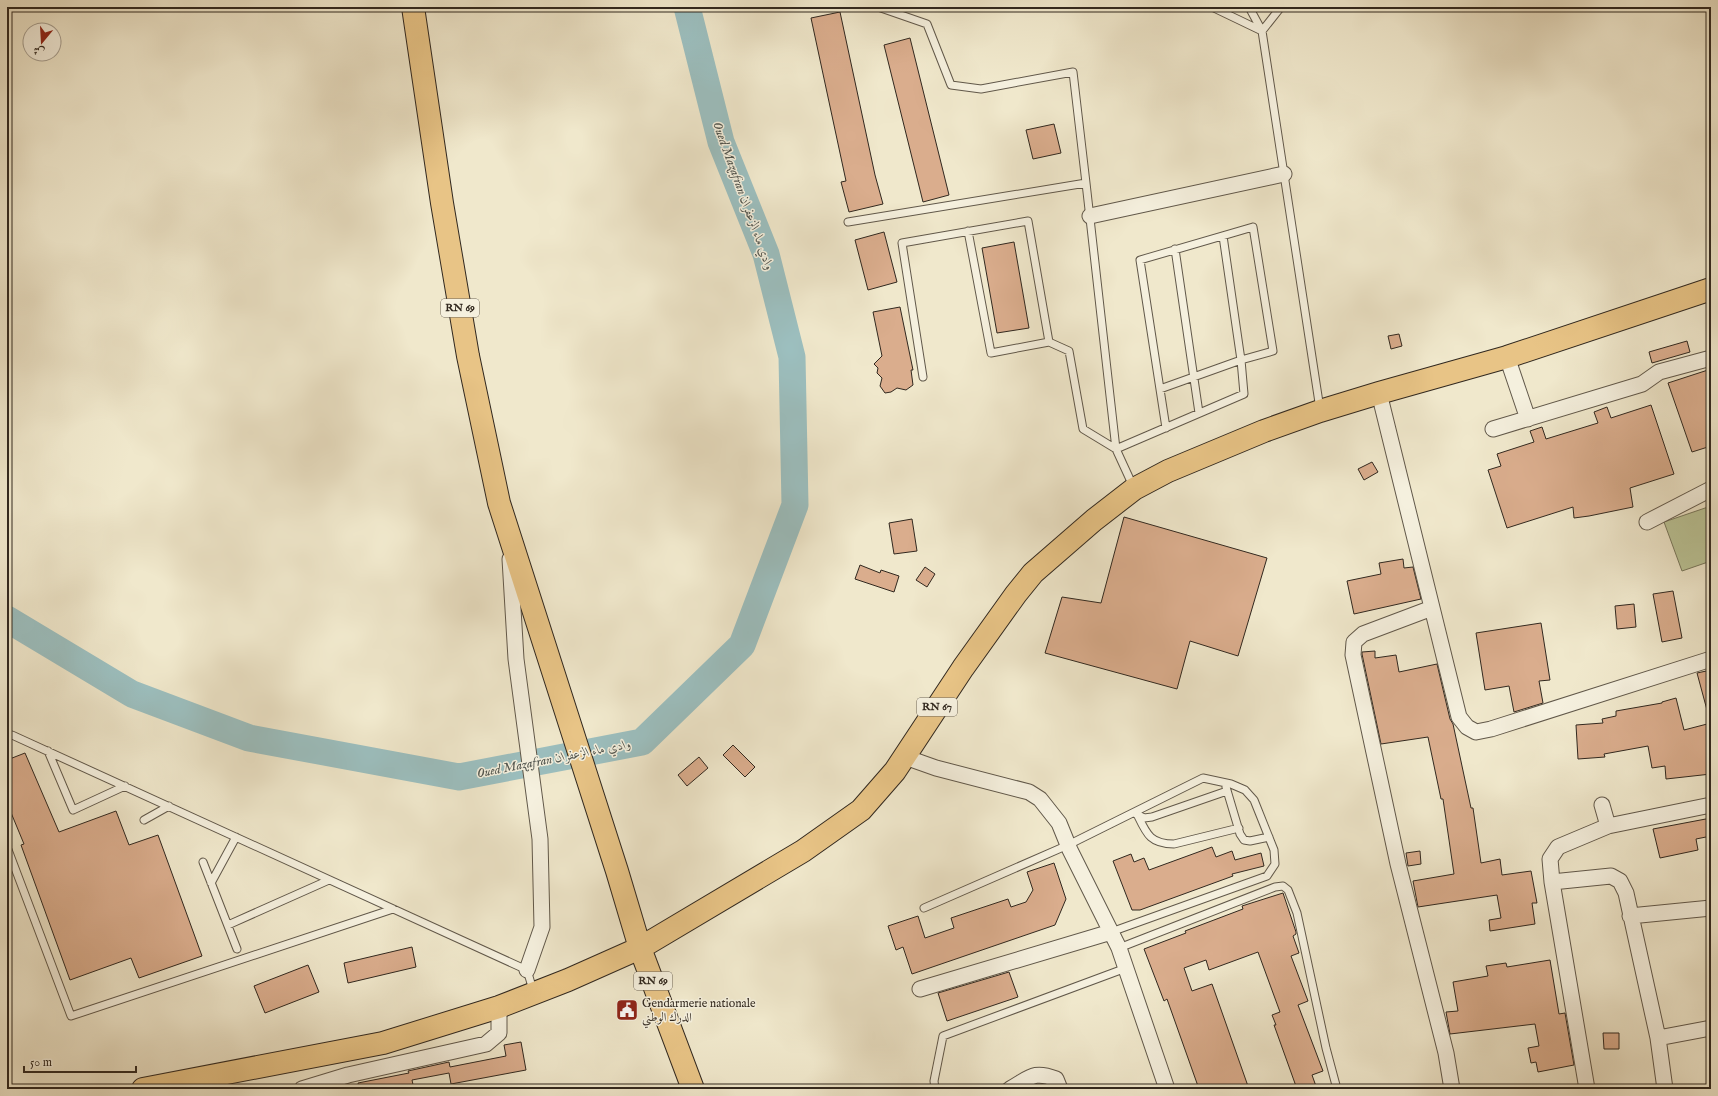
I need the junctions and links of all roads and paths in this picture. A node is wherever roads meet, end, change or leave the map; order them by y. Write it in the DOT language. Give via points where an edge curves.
graph roads {
  1 [pos="413,7"];
  2 [pos="878,7"];
  3 [pos="1212,7"];
  4 [pos="1249,7"];
  5 [pos="1282,7"];
  6 [pos="1262,30"];
  7 [pos="1284,174"];
  8 [pos="1086,183"];
  9 [pos="1090,216"];
  10 [pos="848,222"];
  11 [pos="968,232"];
  12 [pos="1223,236"];
  13 [pos="1175,250"];
  14 [pos="1711,289"];
  15 [pos="1048,342"];
  16 [pos="1507,357"];
  17 [pos="1711,358"];
  18 [pos="1241,360"];
  19 [pos="923,377"];
  20 [pos="1194,377"];
  21 [pos="1160,389"];
  22 [pos="1379,393"];
  23 [pos="1320,411"];
  24 [pos="1199,413"];
  25 [pos="1528,419"];
  26 [pos="1166,428"];
  27 [pos="1493,429"];
  28 [pos="1116,449"];
  29 [pos="1134,489"];
  30 [pos="1711,489"];
  31 [pos="1647,522"];
  32 [pos="509,534"];
  33 [pos="1432,608"];
  34 [pos="1711,659"];
  35 [pos="7,736"];
  36 [pos="48,751"];
  37 [pos="905,757"];
  38 [pos="1225,783"];
  39 [pos="125,786"];
  40 [pos="1227,791"];
  41 [pos="1602,805"];
  42 [pos="169,806"];
  43 [pos="1711,806"];
  44 [pos="1136,814"];
  45 [pos="144,820"];
  46 [pos="1608,826"];
  47 [pos="1238,828"];
  48 [pos="236,837"];
  49 [pos="1269,837"];
  50 [pos="1068,845"];
  51 [pos="7,846"];
  52 [pos="203,862"];
  53 [pos="329,880"];
  54 [pos="1552,882"];
  55 [pos="211,883"];
  56 [pos="924,908"];
  57 [pos="1711,908"];
  58 [pos="393,909"];
  59 [pos="1630,916"];
  60 [pos="228,925"];
  61 [pos="1111,932"];
  62 [pos="640,948"];
  63 [pos="1119,948"];
  64 [pos="237,949"];
  65 [pos="1126,968"];
  66 [pos="528,970"];
  67 [pos="920,989"];
  68 [pos="534,992"];
  69 [pos="499,1007"];
  70 [pos="1711,1028"];
  71 [pos="1658,1038"];
  72 [pos="334,1084"];
  73 [pos="143,1089"];
  74 [pos="302,1089"];
  75 [pos="693,1089"];
  76 [pos="935,1089"];
  77 [pos="1010,1089"];
  78 [pos="1060,1089"];
  79 [pos="1167,1089"];
  80 [pos="1337,1089"];
  81 [pos="1452,1089"];
  82 [pos="1587,1089"];
  83 [pos="1665,1089"];
  1 -- 32 [label="main road, RN 69" via="468,356 499,503"];
  2 -- 8 [label="lane" via="927,24 950,85 981,89 1073,72"];
  3 -- 6 [label="lane"];
  4 -- 6 [label="lane"];
  5 -- 6 [label="lane"];
  6 -- 7 [label="lane"];
  7 -- 9 [label="street"];
  7 -- 23 [label="lane"];
  8 -- 9 [label="lane"];
  8 -- 10 [label="lane"];
  9 -- 28 [label="lane"];
  11 -- 15 [label="lane" via="991,353"];
  11 -- 15 [label="lane" via="1028,221"];
  11 -- 19 [label="lane" via="902,243"];
  12 -- 13 [label="lane"];
  12 -- 18 [label="lane"];
  12 -- 18 [label="lane" via="1253,227 1273,351"];
  13 -- 20 [label="lane"];
  13 -- 21 [label="lane" via="1140,260"];
  14 -- 16 [label="main road, RN 67"];
  15 -- 28 [label="lane" via="1069,351 1083,429"];
  16 -- 22 [label="main road, RN 67"];
  16 -- 25 [label="street"];
  17 -- 25 [label="street" via="1659,372 1642,384"];
  18 -- 20 [label="lane"];
  18 -- 24 [label="lane" via="1244,394"];
  20 -- 21 [label="lane"];
  20 -- 24 [label="lane"];
  21 -- 26 [label="lane"];
  22 -- 23 [label="main road, RN 67"];
  22 -- 33 [label="street"];
  23 -- 29 [label="main road, RN 67" via="1168,471"];
  24 -- 26 [label="lane"];
  25 -- 27 [label="street"];
  26 -- 28 [label="lane"];
  28 -- 29 [label="lane"];
  29 -- 37 [label="main road, RN 67" via="1033,573 963,668"];
  30 -- 31 [label="street"];
  32 -- 62 [label="main road, RN 69"];
  32 -- 66 [label="street" via="516,659 540,839 542,927"];
  33 -- 34 [label="street" via="1459,717 1476,732"];
  33 -- 81 [label="street" via="1362,634 1354,642 1352,655 1398,864 1446,1053"];
  35 -- 36 [label="lane" via="12,735"];
  36 -- 39 [label="lane"];
  36 -- 39 [label="lane" via="73,810"];
  37 -- 50 [label="street" via="936,768 1029,792 1049,808 1059,823"];
  37 -- 62 [label="main road, RN 67" via="861,810 803,851"];
  38 -- 40 [label="lane"];
  38 -- 44 [label="lane" via="1202,778"];
  38 -- 49 [label="lane" via="1245,790 1254,800"];
  39 -- 42 [label="lane"];
  40 -- 44 [label="lane" via="1152,816 1144,818"];
  40 -- 47 [label="lane"];
  41 -- 46 [label="street"];
  42 -- 45 [label="lane"];
  42 -- 48 [label="lane"];
  43 -- 46 [label="street"];
  44 -- 47 [label="lane" via="1147,834 1153,840 1164,844 1174,844"];
  44 -- 50 [label="lane"];
  46 -- 54 [label="street" via="1558,846 1550,859"];
  47 -- 49 [label="lane" via="1244,840"];
  48 -- 53 [label="lane"];
  48 -- 55 [label="lane"];
  49 -- 61 [label="lane" via="1274,850 1275,864 1267,876"];
  50 -- 56 [label="lane"];
  50 -- 61 [label="street"];
  51 -- 58 [label="lane" via="71,1016"];
  52 -- 55 [label="lane"];
  53 -- 58 [label="lane"];
  53 -- 60 [label="lane"];
  54 -- 59 [label="street" via="1610,876 1620,881 1626,892"];
  54 -- 82 [label="street"];
  55 -- 60 [label="lane"];
  57 -- 59 [label="street"];
  58 -- 66 [label="lane"];
  59 -- 71 [label="street"];
  60 -- 64 [label="lane"];
  61 -- 63 [label="street"];
  61 -- 67 [label="street"];
  62 -- 68 [label="main road, RN 67"];
  62 -- 75 [label="main road, RN 69"];
  63 -- 65 [label="street"];
  63 -- 80 [label="lane" via="1283,886 1288,890 1297,913"];
  65 -- 76 [label="lane" via="943,1036 934,1081"];
  65 -- 79 [label="street"];
  66 -- 68 [label="lane"];
  68 -- 69 [label="main road, RN 67"];
  69 -- 72 [label="street" via="499,1033 486,1044 348,1075"];
  69 -- 73 [label="main road, RN 67" via="383,1043"];
  70 -- 71 [label="street"];
  71 -- 83 [label="street"];
  72 -- 74 [label="street"];
  77 -- 78 [label="street" via="1036,1074 1044,1074 1056,1079"];
}
